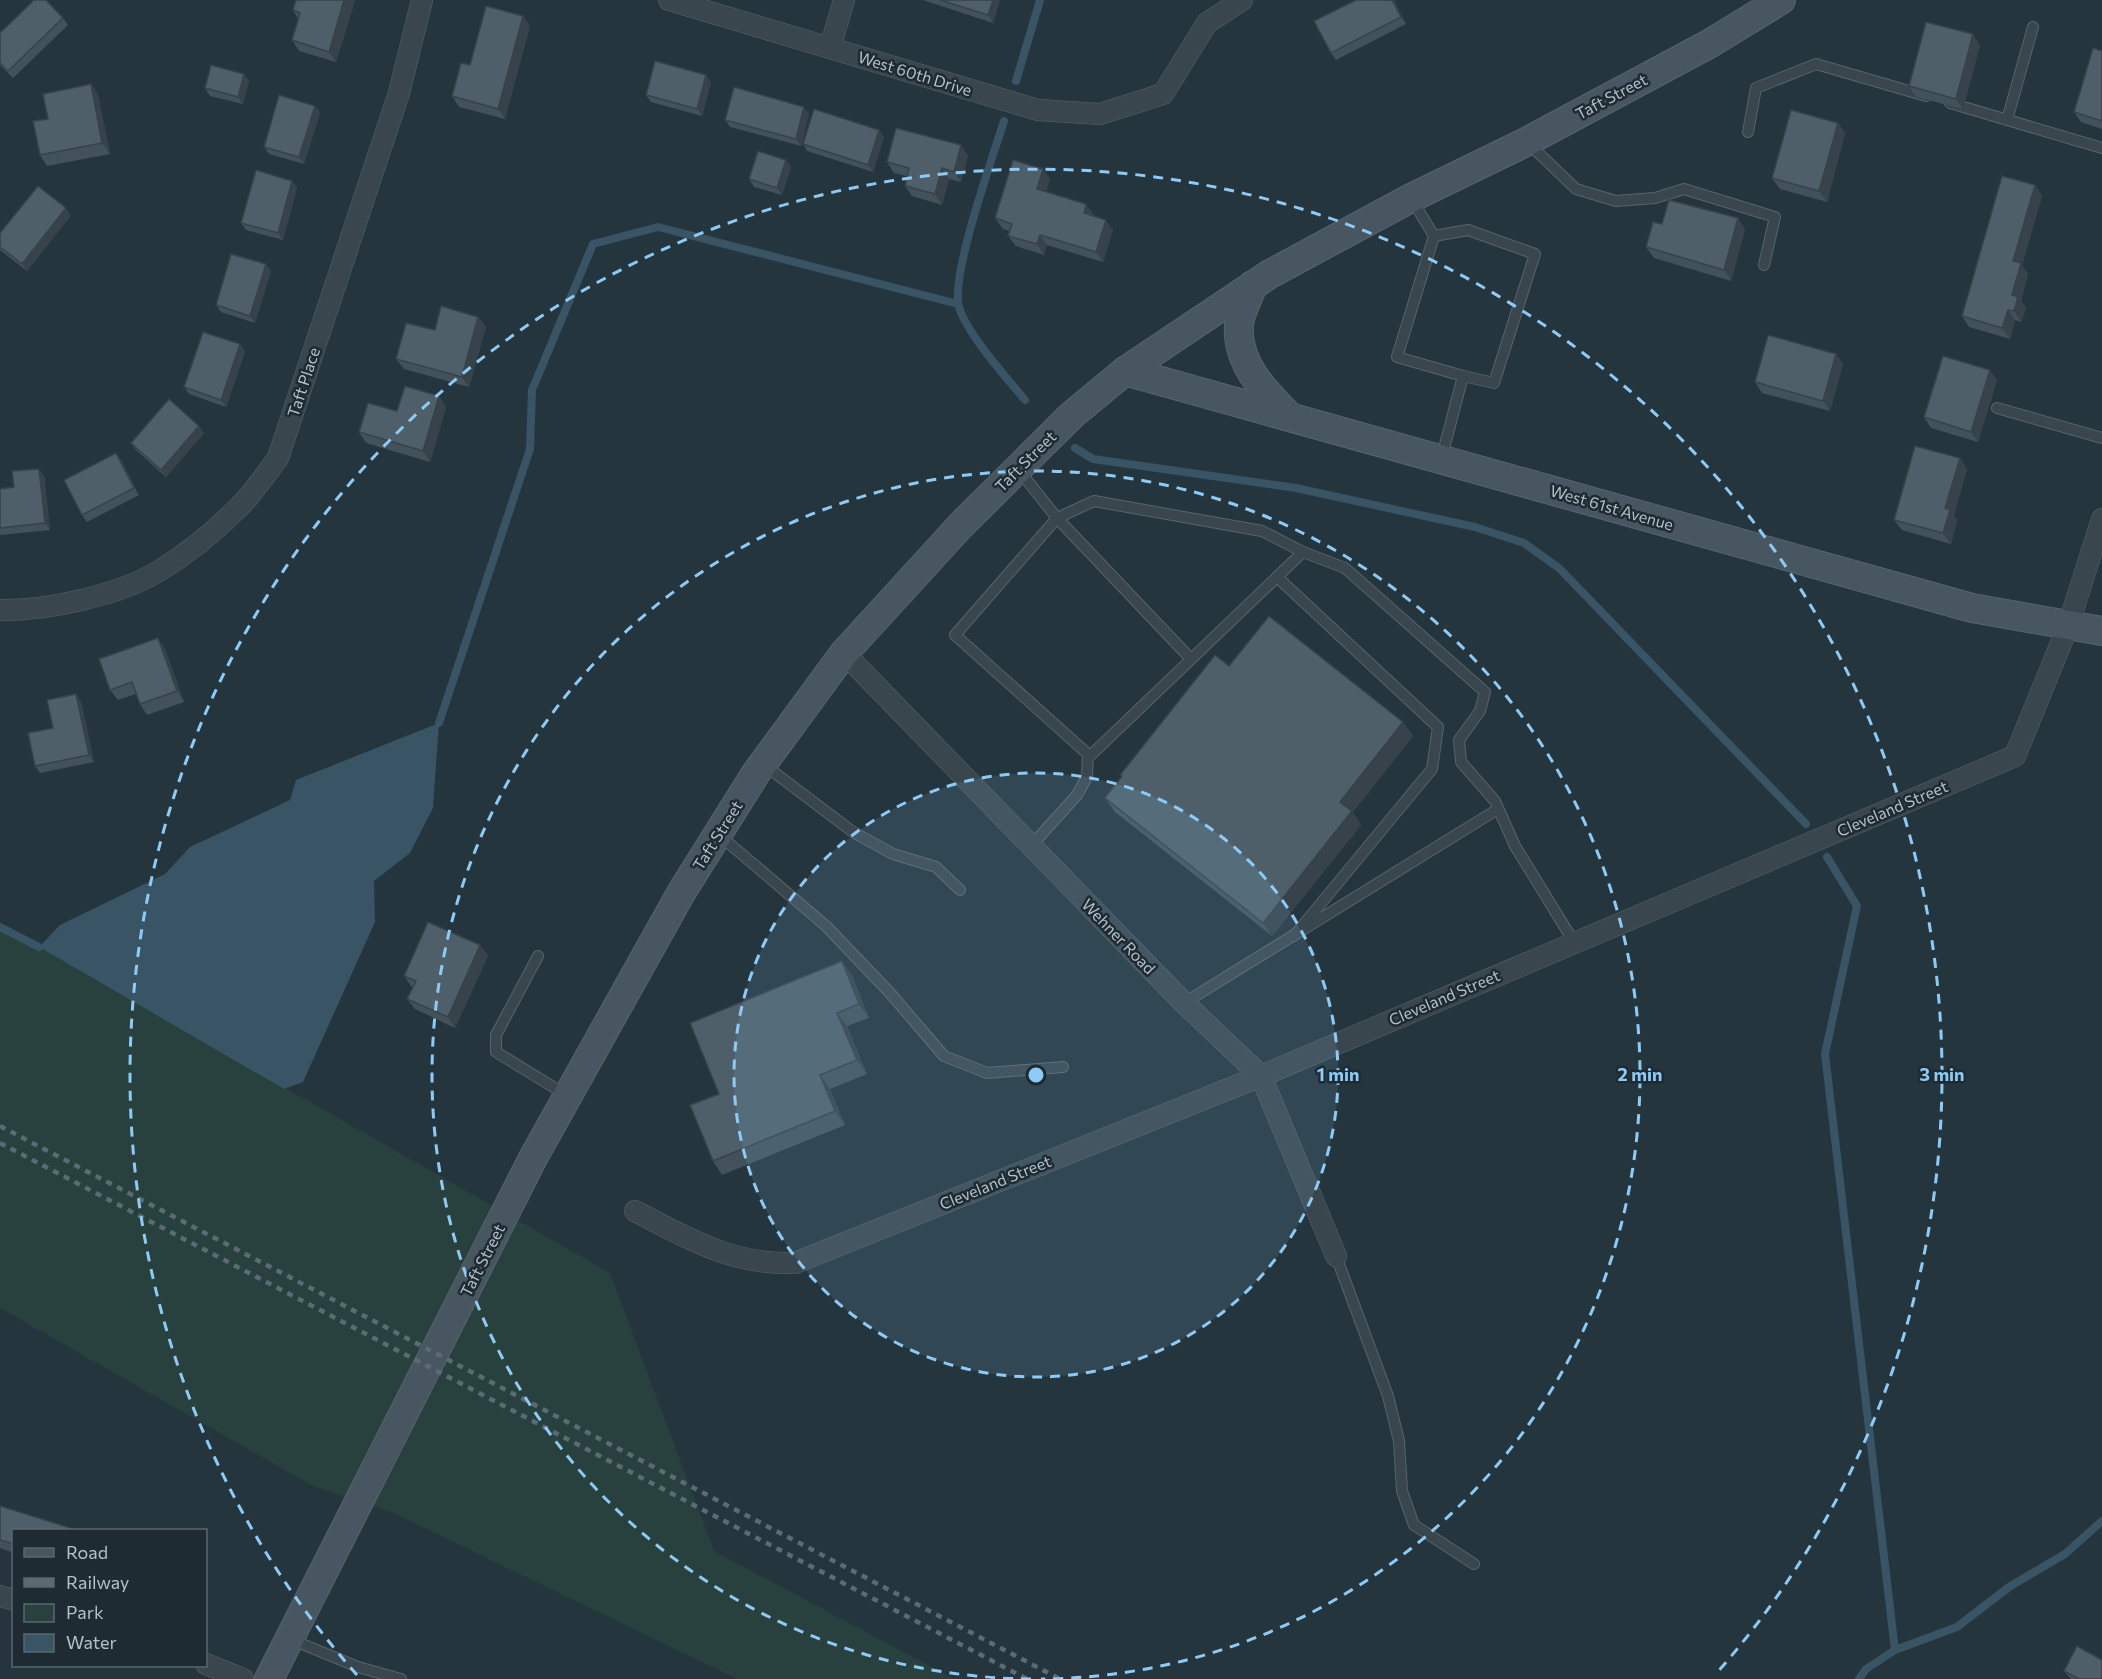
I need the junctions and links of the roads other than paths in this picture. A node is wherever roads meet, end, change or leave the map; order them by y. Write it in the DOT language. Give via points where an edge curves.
graph roads {
  1 [pos="422,0"];
  2 [pos="669,0"];
  3 [pos="844,0"];
  4 [pos="1242,0"];
  5 [pos="1781,0"];
  6 [pos="2033,27"];
  7 [pos="830,48"];
  8 [pos="2007,120"];
  9 [pos="1748,132"];
  10 [pos="1526,141"];
  11 [pos="2102,148"];
  12 [pos="1411,198"];
  13 [pos="1434,236"];
  14 [pos="1764,265"];
  15 [pos="1253,285"];
  16 [pos="1125,370"];
  17 [pos="1463,376"];
  18 [pos="1997,408"];
  19 [pos="1290,418"];
  20 [pos="2102,438"];
  21 [pos="1441,460"];
  22 [pos="1018,469"];
  23 [pos="1057,518"];
  24 [pos="2102,519"];
  25 [pos="1303,552"];
  26 [pos="1277,577"];
  27 [pos="5,610"];
  28 [pos="2068,626"];
  29 [pos="2102,631"];
  30 [pos="844,653"];
  31 [pos="1191,659"];
  32 [pos="1088,754"];
  33 [pos="763,764"];
  34 [pos="1498,809"];
  35 [pos="718,833"];
  36 [pos="1031,846"];
  37 [pos="960,890"];
  38 [pos="1294,936"];
  39 [pos="1574,942"];
  40 [pos="538,956"];
  41 [pos="1184,1003"];
  42 [pos="1064,1067"];
  43 [pos="1260,1076"];
  44 [pos="568,1096"];
  45 [pos="635,1211"];
  46 [pos="1336,1256"];
  47 [pos="1474,1564"];
  48 [pos="290,1639"];
  49 [pos="207,1664"];
  50 [pos="243,1679"];
  51 [pos="269,1679"];
  52 [pos="401,1679"];
  1 -- 27 [label="street, Taft Place" via="399,93 278,458 239,507 157,572 64,604"];
  2 -- 7 [label="street, West 60th Drive"];
  3 -- 7 [label="street"];
  4 -- 7 [label="street, West 60th Drive" via="1207,23 1163,94 1100,114 1038,110"];
  5 -- 10 [label="main road, Taft Street" via="1709,44"];
  6 -- 8 [label="lane"];
  8 -- 9 [label="lane" via="1816,64 1756,88"];
  8 -- 11 [label="lane"];
  10 -- 12 [label="main road, Taft Street"];
  10 -- 14 [label="lane" via="1576,189 1616,201 1655,198 1684,189 1775,217"];
  12 -- 13 [label="lane"];
  12 -- 15 [label="main road, Taft Street"];
  13 -- 17 [label="lane" via="1396,357"];
  13 -- 17 [label="lane" via="1468,230 1535,254 1494,383"];
  15 -- 16 [label="main road, Taft Street"];
  15 -- 19 [label="main road" via="1239,325 1244,356 1256,382"];
  16 -- 19 [label="main road, West 61st Avenue"];
  16 -- 22 [label="main road, Taft Street"];
  17 -- 21 [label="lane"];
  18 -- 20 [label="lane"];
  19 -- 21 [label="main road, West 61st Avenue"];
  21 -- 28 [label="main road, West 61st Avenue" via="1972,608"];
  22 -- 23 [label="lane"];
  22 -- 30 [label="main road, Taft Street"];
  23 -- 25 [label="lane" via="1094,501 1262,531"];
  23 -- 31 [label="lane"];
  23 -- 32 [label="lane" via="955,635"];
  24 -- 28 [label="street, Cleveland Street"];
  25 -- 26 [label="lane"];
  25 -- 34 [label="lane" via="1345,568 1485,692 1480,711 1459,740 1461,762"];
  26 -- 31 [label="lane"];
  26 -- 38 [label="lane" via="1438,728 1432,769"];
  28 -- 29 [label="main road, West 61st Avenue"];
  28 -- 39 [label="street, Cleveland Street" via="2015,756"];
  30 -- 33 [label="main road, Taft Street"];
  30 -- 36 [label="street, Wehner Road"];
  31 -- 32 [label="lane"];
  32 -- 36 [label="lane" via="1087,777 1077,795"];
  33 -- 35 [label="main road, Taft Street"];
  33 -- 37 [label="lane" via="852,832 893,854 936,867"];
  34 -- 38 [label="lane"];
  34 -- 39 [label="lane" via="1515,846"];
  35 -- 42 [label="lane" via="826,926 891,993 944,1056 987,1073"];
  35 -- 44 [label="main road, Taft Street"];
  36 -- 41 [label="street, Wehner Road"];
  38 -- 41 [label="lane"];
  39 -- 43 [label="street, Cleveland Street"];
  40 -- 44 [label="lane" via="496,1035 496,1052"];
  41 -- 43 [label="street, Wehner Road"];
  43 -- 45 [label="street, Cleveland Street" via="795,1263 766,1264 719,1251"];
  43 -- 46 [label="street, Wehner Road"];
  44 -- 48 [label="main road, Taft Street"];
  46 -- 47 [label="lane" via="1388,1396 1399,1441 1402,1491 1414,1525"];
  48 -- 51 [label="main road, Taft Street"];
  48 -- 52 [label="lane" via="358,1667"];
  49 -- 50 [label="street"];
}
